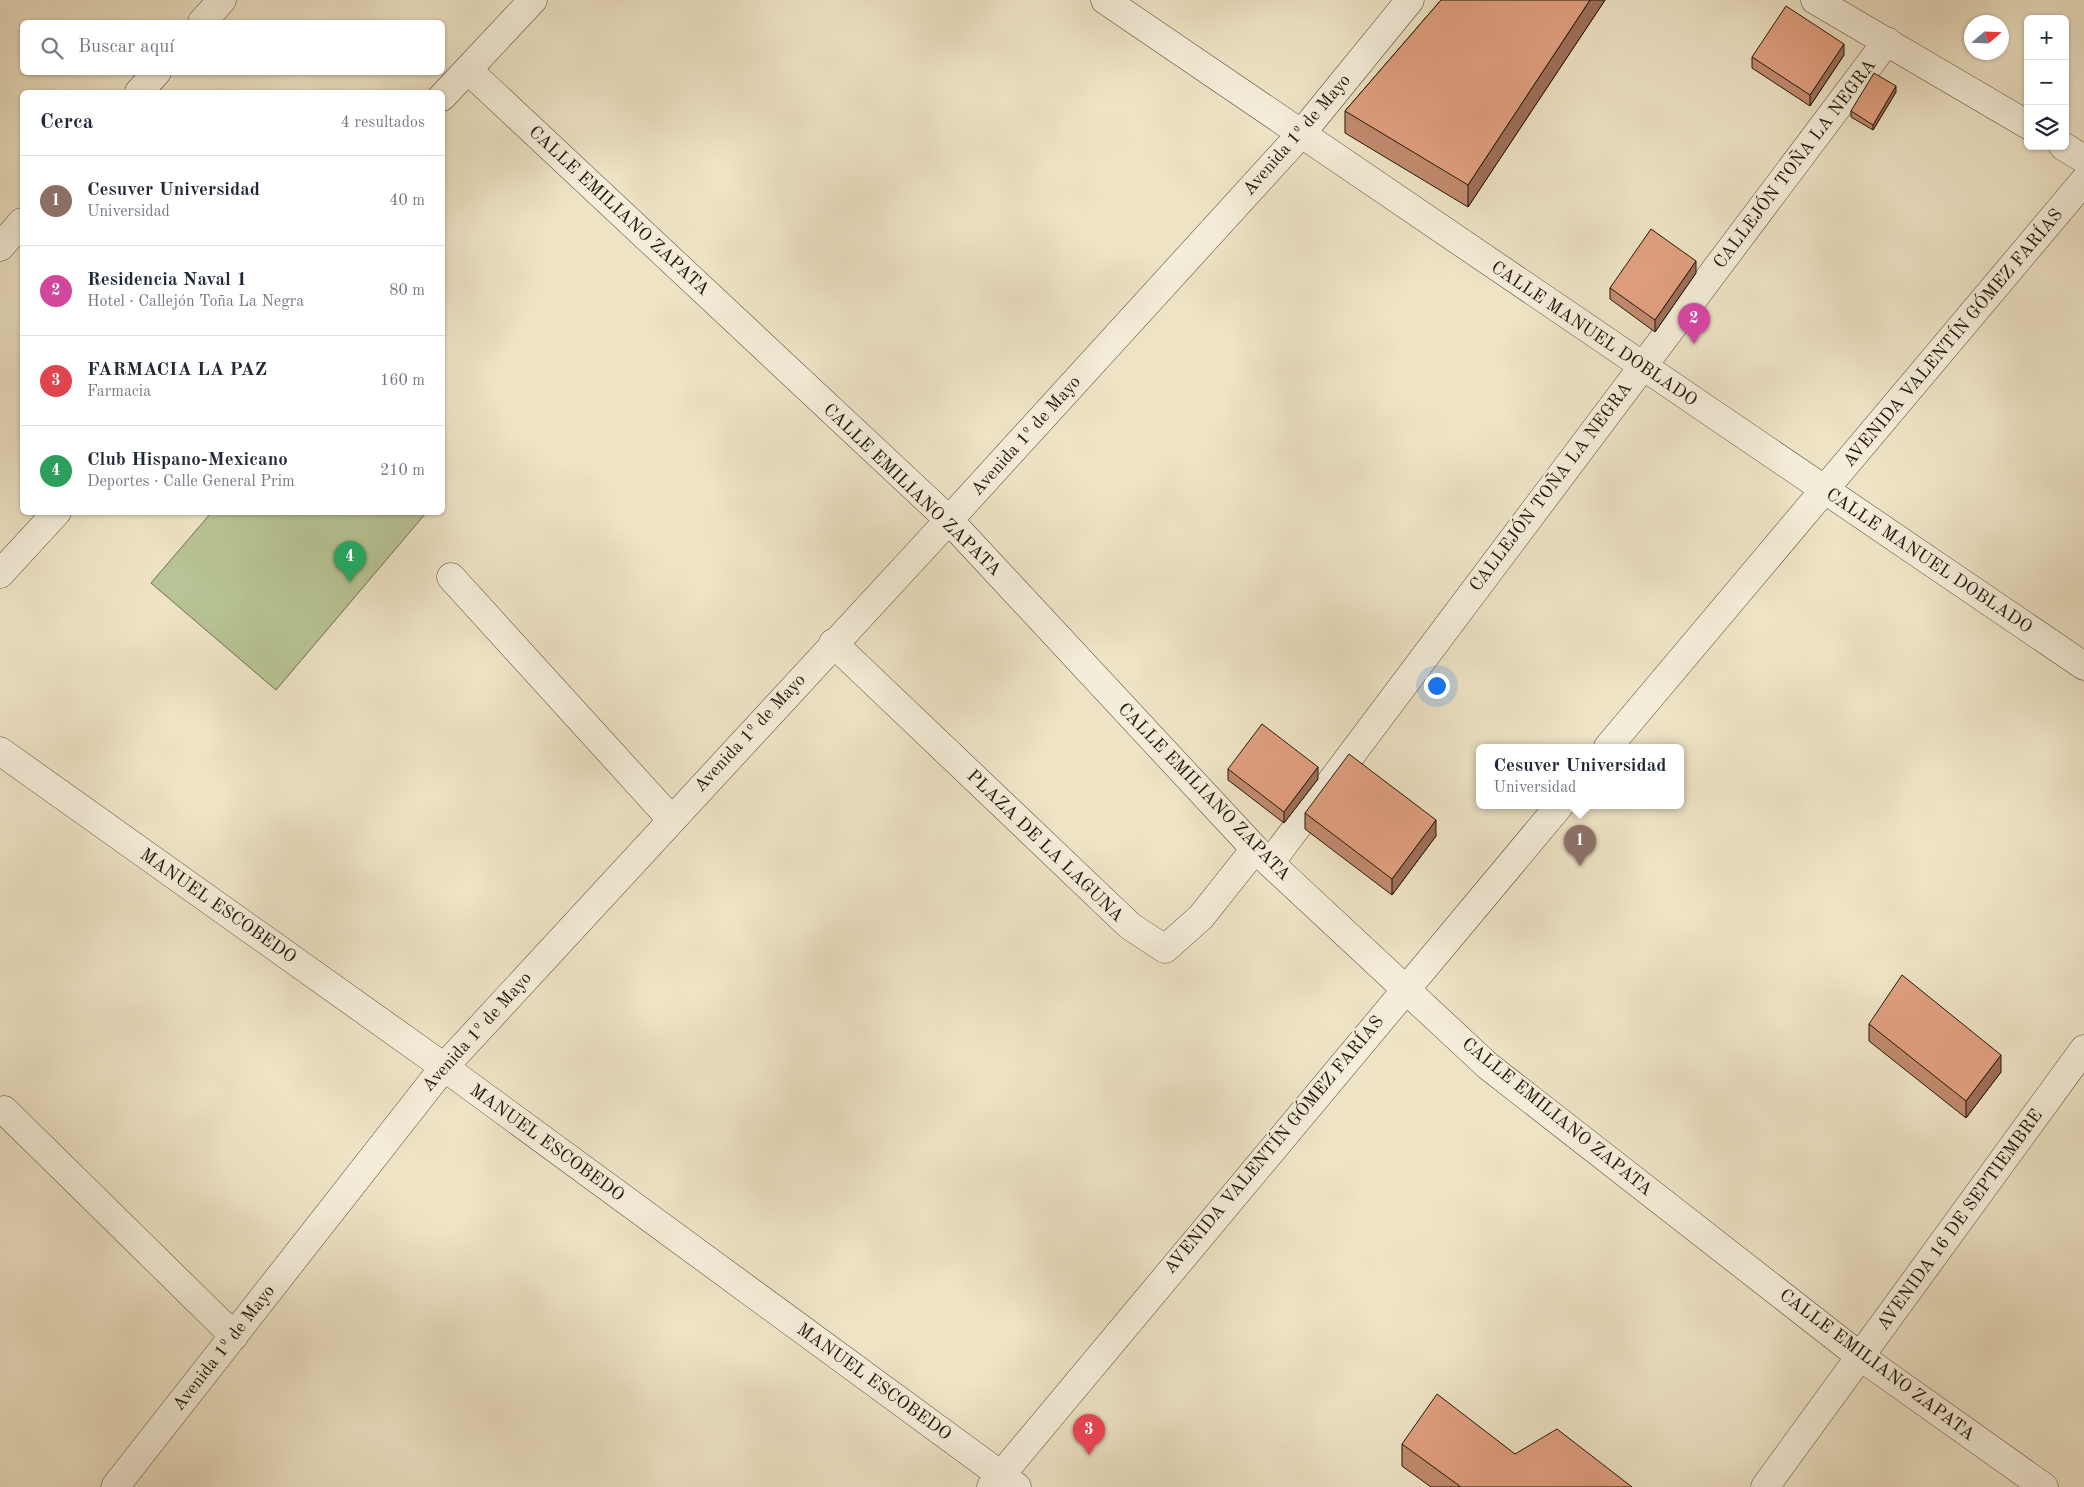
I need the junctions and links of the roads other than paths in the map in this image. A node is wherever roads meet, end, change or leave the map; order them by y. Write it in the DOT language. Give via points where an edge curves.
graph roads {
  1 [pos="222,0"];
  2 [pos="533,0"];
  3 [pos="1105,0"];
  4 [pos="1410,0"];
  5 [pos="1815,0"];
  6 [pos="204,20"];
  7 [pos="1887,41"];
  8 [pos="468,70"];
  9 [pos="154,75"];
  10 [pos="141,90"];
  11 [pos="445,94"];
  12 [pos="2024,123"];
  13 [pos="1301,134"];
  14 [pos="2069,150"];
  15 [pos="2084,159"];
  16 [pos="2084,181"];
  17 [pos="20,224"];
  18 [pos="0,247"];
  19 [pos="1641,367"];
  20 [pos="1825,490"];
  21 [pos="54,515"];
  22 [pos="949,520"];
  23 [pos="2,566"];
  24 [pos="451,577"];
  25 [pos="832,643"];
  26 [pos="2084,666"];
  27 [pos="1611,744"];
  28 [pos="0,751"];
  29 [pos="1557,809"];
  30 [pos="672,818"];
  31 [pos="1263,856"];
  32 [pos="1406,988"];
  33 [pos="2084,1049"];
  34 [pos="444,1067"];
  35 [pos="4,1110"];
  36 [pos="234,1336"];
  37 [pos="1861,1357"];
  38 [pos="1002,1483"];
  39 [pos="115,1487"];
  40 [pos="1765,1487"];
  41 [pos="2044,1487"];
  1 -- 6 [label="street"];
  2 -- 8 [label="street"];
  3 -- 13 [label="street, CALLE MANUEL DOBLADO"];
  4 -- 13 [label="street, Avenida 1º de Mayo"];
  5 -- 7 [label="street"];
  7 -- 12 [label="street"];
  7 -- 19 [label="street, CALLEJÓN TOÑA LA NEGRA"];
  8 -- 11 [label="street"];
  8 -- 22 [label="street, CALLE EMILIANO ZAPATA"];
  9 -- 10 [label="street"];
  13 -- 19 [label="street, CALLE MANUEL DOBLADO"];
  13 -- 22 [label="street, Avenida 1º de Mayo"];
  14 -- 15 [label="street"];
  16 -- 20 [label="street, AVENIDA VALENTÍN GÓMEZ FARÍAS"];
  17 -- 18 [label="street"];
  19 -- 20 [label="street, CALLE MANUEL DOBLADO"];
  19 -- 31 [label="street, CALLEJÓN TOÑA LA NEGRA"];
  20 -- 26 [label="street, CALLE MANUEL DOBLADO"];
  20 -- 27 [label="street, AVENIDA VALENTÍN GÓMEZ FARÍAS"];
  21 -- 23 [label="street"];
  22 -- 25 [label="street, Avenida 1º de Mayo"];
  22 -- 31 [label="street, CALLE EMILIANO ZAPATA"];
  24 -- 30 [label="street"];
  25 -- 30 [label="street, Avenida 1º de Mayo"];
  25 -- 31 [label="street, PLAZA DE LA LAGUNA" via="1130,926 1165,949"];
  28 -- 34 [label="street, MANUEL ESCOBEDO"];
  29 -- 32 [label="street, AVENIDA VALENTÍN GÓMEZ FARÍAS"];
  30 -- 34 [label="street, Avenida 1º de Mayo"];
  31 -- 32 [label="street, CALLE EMILIANO ZAPATA"];
  32 -- 37 [label="street, CALLE EMILIANO ZAPATA" via="1488,1066"];
  32 -- 38 [label="street, AVENIDA VALENTÍN GÓMEZ FARÍAS"];
  33 -- 37 [label="street, AVENIDA 16 DE SEPTIEMBRE"];
  34 -- 36 [label="street, Avenida 1º de Mayo"];
  34 -- 38 [label="street, MANUEL ESCOBEDO"];
  35 -- 36 [label="street"];
  36 -- 39 [label="street, Avenida 1º de Mayo"];
  37 -- 40 [label="street, AVENIDA 16 DE SEPTIEMBRE"];
  37 -- 41 [label="street, CALLE EMILIANO ZAPATA"];
}
